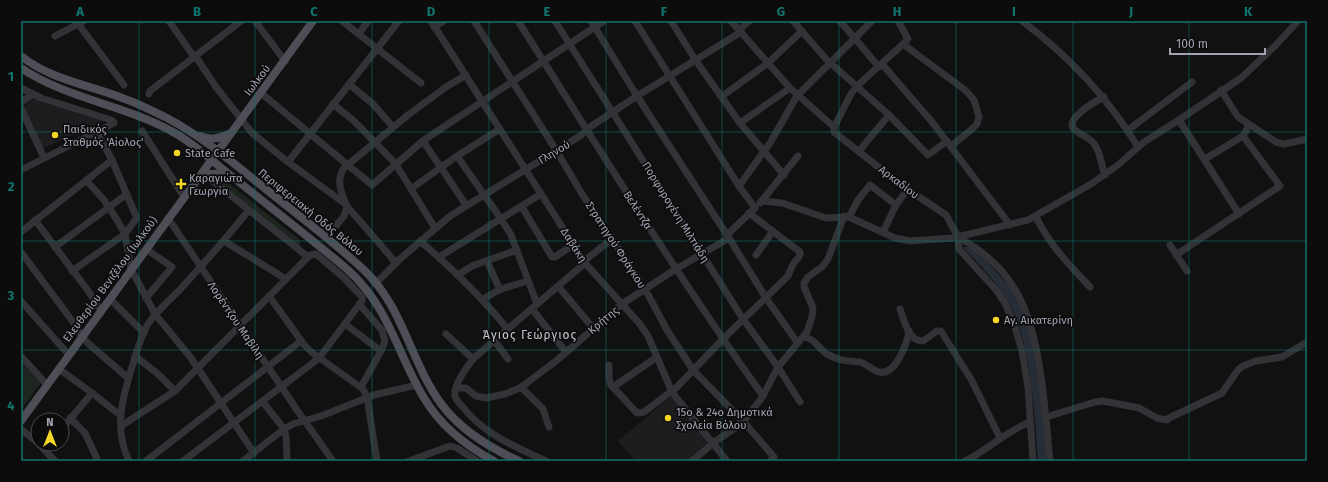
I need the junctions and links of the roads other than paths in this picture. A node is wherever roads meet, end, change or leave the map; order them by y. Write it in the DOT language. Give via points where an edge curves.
graph roads {
  1 [pos="169,21"];
  2 [pos="241,21"];
  3 [pos="255,21"];
  4 [pos="313,21"];
  5 [pos="342,21"];
  6 [pos="368,21"];
  7 [pos="444,21"];
  8 [pos="474,21"];
  9 [pos="518,21"];
  10 [pos="555,21"];
  11 [pos="604,21"];
  12 [pos="635,21"];
  13 [pos="731,21"];
  14 [pos="749,21"];
  15 [pos="793,21"];
  16 [pos="840,21"];
  17 [pos="872,21"];
  18 [pos="898,21"];
  19 [pos="1022,21"];
  20 [pos="1298,21"];
  21 [pos="80,22"];
  22 [pos="397,22"];
  23 [pos="674,22"];
  24 [pos="432,24"];
  25 [pos="593,24"];
  26 [pos="740,31"];
  27 [pos="802,31"];
  28 [pos="359,34"];
  29 [pos="55,36"];
  30 [pos="855,38"];
  31 [pos="569,43"];
  32 [pos="903,44"];
  33 [pos="377,48"];
  34 [pos="21,56"];
  35 [pos="194,57"];
  36 [pos="543,60"];
  37 [pos="285,61"];
  38 [pos="696,61"];
  39 [pos="768,63"];
  40 [pos="830,63"];
  41 [pos="881,65"];
  42 [pos="21,68"];
  43 [pos="466,75"];
  44 [pos="670,76"];
  45 [pos="513,80"];
  46 [pos="1192,82"];
  47 [pos="421,83"];
  48 [pos="348,84"];
  49 [pos="124,86"];
  50 [pos="857,86"];
  51 [pos="21,88"];
  52 [pos="790,88"];
  53 [pos="1221,90"];
  54 [pos="261,93"];
  55 [pos="149,94"];
  56 [pos="32,95"];
  57 [pos="637,96"];
  58 [pos="797,96"];
  59 [pos="721,97"];
  60 [pos="1104,97"];
  61 [pos="482,101"];
  62 [pos="21,102"];
  63 [pos="333,104"];
  64 [pos="21,108"];
  65 [pos="613,113"];
  66 [pos="889,115"];
  67 [pos="241,120"];
  68 [pos="1179,120"];
  69 [pos="740,123"];
  70 [pos="1249,126"];
  71 [pos="393,127"];
  72 [pos="500,129"];
  73 [pos="588,129"];
  74 [pos="834,129"];
  75 [pos="1128,130"];
  76 [pos="142,131"];
  77 [pos="97,132"];
  78 [pos="230,134"];
  79 [pos="310,134"];
  80 [pos="196,135"];
  81 [pos="1243,136"];
  82 [pos="1307,139"];
  83 [pos="423,141"];
  84 [pos="375,142"];
  85 [pos="949,143"];
  86 [pos="1138,147"];
  87 [pos="556,150"];
  88 [pos="217,151"];
  89 [pos="764,151"];
  90 [pos="858,151"];
  91 [pos="457,156"];
  92 [pos="798,156"];
  93 [pos="44,158"];
  94 [pos="1205,159"];
  95 [pos="112,160"];
  96 [pos="211,160"];
  97 [pos="288,162"];
  98 [pos="395,163"];
  99 [pos="347,165"];
  100 [pos="441,168"];
  101 [pos="525,169"];
  102 [pos="21,170"];
  103 [pos="205,175"];
  104 [pos="784,175"];
  105 [pos="1105,175"];
  106 [pos="86,180"];
  107 [pos="196,180"];
  108 [pos="739,186"];
  109 [pos="245,187"];
  110 [pos="412,188"];
  111 [pos="908,189"];
  112 [pos="127,194"];
  113 [pos="484,194"];
  114 [pos="541,194"];
  115 [pos="184,197"];
  116 [pos="762,201"];
  117 [pos="466,205"];
  118 [pos="896,205"];
  119 [pos="347,206"];
  120 [pos="522,207"];
  121 [pos="109,208"];
  122 [pos="752,210"];
  123 [pos="248,211"];
  124 [pos="1240,214"];
  125 [pos="847,217"];
  126 [pos="1036,217"];
  127 [pos="168,218"];
  128 [pos="501,219"];
  129 [pos="35,220"];
  130 [pos="1010,224"];
  131 [pos="334,228"];
  132 [pos="435,228"];
  133 [pos="773,231"];
  134 [pos="21,232"];
  135 [pos="882,232"];
  136 [pos="124,234"];
  137 [pos="728,236"];
  138 [pos="958,237"];
  139 [pos="612,239"];
  140 [pos="224,241"];
  141 [pos="420,241"];
  142 [pos="573,245"];
  143 [pos="1170,246"];
  144 [pos="55,247"];
  145 [pos="146,249"];
  146 [pos="517,250"];
  147 [pos="21,252"];
  148 [pos="702,253"];
  149 [pos="756,255"];
  150 [pos="1176,255"];
  151 [pos="310,256"];
  152 [pos="440,257"];
  153 [pos="487,261"];
  154 [pos="584,262"];
  155 [pos="396,264"];
  156 [pos="201,267"];
  157 [pos="131,269"];
  158 [pos="676,269"];
  159 [pos="72,271"];
  160 [pos="1187,271"];
  161 [pos="458,275"];
  162 [pos="286,279"];
  163 [pos="528,281"];
  164 [pos="376,284"];
  165 [pos="558,286"];
  166 [pos="1090,287"];
  167 [pos="645,289"];
  168 [pos="500,290"];
  169 [pos="269,296"];
  170 [pos="110,298"];
  171 [pos="146,298"];
  172 [pos="766,298"];
  173 [pos="483,300"];
  174 [pos="21,301"];
  175 [pos="361,301"];
  176 [pos="622,304"];
  177 [pos="535,307"];
  178 [pos="900,309"];
  179 [pos="101,311"];
  180 [pos="156,314"];
  181 [pos="743,319"];
  182 [pos="344,324"];
  183 [pos="240,325"];
  184 [pos="507,328"];
  185 [pos="593,328"];
  186 [pos="909,331"];
  187 [pos="144,333"];
  188 [pos="446,334"];
  189 [pos="82,337"];
  190 [pos="723,339"];
  191 [pos="494,340"];
  192 [pos="800,340"];
  193 [pos="301,341"];
  194 [pos="1307,342"];
  195 [pos="381,351"];
  196 [pos="566,352"];
  197 [pos="69,355"];
  198 [pos="21,356"];
  199 [pos="135,356"];
  200 [pos="319,358"];
  201 [pos="657,358"];
  202 [pos="473,359"];
  203 [pos="508,359"];
  204 [pos="609,365"];
  205 [pos="267,366"];
  206 [pos="778,367"];
  207 [pos="197,368"];
  208 [pos="59,369"];
  209 [pos="693,370"];
  210 [pos="128,378"];
  211 [pos="47,385"];
  212 [pos="417,385"];
  213 [pos="361,387"];
  214 [pos="521,387"];
  215 [pos="613,387"];
  216 [pos="282,388"];
  217 [pos="457,388"];
  218 [pos="175,391"];
  219 [pos="92,392"];
  220 [pos="672,392"];
  221 [pos="764,396"];
  222 [pos="367,397"];
  223 [pos="263,402"];
  224 [pos="800,402"];
  225 [pos="221,403"];
  226 [pos="120,415"];
  227 [pos="1046,417"];
  228 [pos="70,418"];
  229 [pos="21,421"];
  230 [pos="305,421"];
  231 [pos="743,421"];
  232 [pos="1030,422"];
  233 [pos="234,423"];
  234 [pos="121,426"];
  235 [pos="549,427"];
  236 [pos="21,429"];
  237 [pos="284,429"];
  238 [pos="30,436"];
  239 [pos="1000,438"];
  240 [pos="713,443"];
  241 [pos="50,452"];
  242 [pos="254,452"];
  243 [pos="419,459"];
  244 [pos="772,459"];
  245 [pos="695,460"];
  246 [pos="55,461"];
  247 [pos="98,461"];
  248 [pos="128,461"];
  249 [pos="146,461"];
  250 [pos="183,461"];
  251 [pos="243,461"];
  252 [pos="287,461"];
  253 [pos="333,461"];
  254 [pos="377,461"];
  255 [pos="409,461"];
  256 [pos="477,461"];
  257 [pos="494,461"];
  258 [pos="518,461"];
  259 [pos="546,461"];
  260 [pos="727,461"];
  261 [pos="965,461"];
  262 [pos="1033,461"];
  263 [pos="1050,461"];
  1 -- 35 [label="street"];
  2 -- 35 [label="street"];
  3 -- 37 [label="street"];
  4 -- 37 [label="main road, Ιωλκού"];
  5 -- 28 [label="street"];
  6 -- 28 [label="street"];
  7 -- 24 [label="street"];
  8 -- 45 [label="street, Στρατηγού Φράγκου"];
  9 -- 36 [label="street, Βελέντζα"];
  10 -- 31 [label="street, Πορφυρογένη Μιλτιάδη"];
  11 -- 25 [label="street"];
  12 -- 44 [label="street"];
  13 -- 26 [label="street, Αρκαδίου"];
  14 -- 26 [label="street, Γληνού"];
  15 -- 27 [label="street"];
  16 -- 30 [label="street"];
  17 -- 30 [label="street"];
  18 -- 32 [label="street" via="908,39"];
  19 -- 60 [label="street"];
  20 -- 53 [label="street" via="1241,78"];
  21 -- 29 [label="street"];
  21 -- 49 [label="street"];
  22 -- 33 [label="street"];
  23 -- 38 [label="street"];
  24 -- 43 [label="street, Δαβάκη"];
  25 -- 31 [label="street"];
  25 -- 57 [label="street"];
  26 -- 38 [label="street, Γληνού"];
  26 -- 39 [label="street, Αρκαδίου"];
  27 -- 39 [label="street"];
  27 -- 40 [label="street"];
  28 -- 33 [label="street"];
  30 -- 40 [label="street"];
  30 -- 41 [label="street"];
  31 -- 36 [label="street"];
  31 -- 65 [label="street, Πορφυρογένη Μιλτιάδη"];
  32 -- 41 [label="street"];
  32 -- 85 [label="street" via="965,90 974,100 979,117 977,124"];
  33 -- 47 [label="street"];
  33 -- 48 [label="street"];
  34 -- 80 [label="main road, Περιφερειακή Οδός Βόλου" via="54,75 149,109"];
  35 -- 55 [label="street"];
  35 -- 67 [label="street"];
  36 -- 45 [label="street"];
  36 -- 73 [label="street, Βελέντζα"];
  37 -- 54 [label="main road, Ιωλκού"];
  38 -- 44 [label="street, Γληνού"];
  38 -- 59 [label="street"];
  39 -- 52 [label="street, Αρκαδίου"];
  39 -- 59 [label="street"];
  40 -- 50 [label="street"];
  40 -- 58 [label="street"];
  41 -- 50 [label="street"];
  41 -- 85 [label="street" via="909,94"];
  42 -- 96 [label="main road, Περιφερειακή Οδός Βόλου" via="58,88 131,112 174,132"];
  43 -- 61 [label="street, Δαβάκη"];
  43 -- 71 [label="street" via="446,86"];
  44 -- 57 [label="street, Γληνού"];
  44 -- 108 [label="street"];
  45 -- 61 [label="street"];
  45 -- 87 [label="street, Στρατηγού Φράγκου"];
  46 -- 75 [label="street"];
  48 -- 63 [label="street"];
  48 -- 71 [label="street" via="373,104"];
  50 -- 66 [label="street"];
  50 -- 74 [label="street"];
  51 -- 56 [label="street"];
  52 -- 58 [label="street, Αρκαδίου"];
  52 -- 69 [label="street"];
  53 -- 68 [label="street"];
  53 -- 70 [label="street" via="1236,114"];
  54 -- 67 [label="main road, Ιωλκού"];
  54 -- 79 [label="street"];
  56 -- 62 [label="street"];
  56 -- 77 [label="street" via="113,121 114,123"];
  57 -- 65 [label="street, Γληνού"];
  57 -- 137 [label="street"];
  58 -- 74 [label="street, Αρκαδίου"];
  58 -- 89 [label="street"];
  59 -- 69 [label="street"];
  60 -- 75 [label="street"];
  60 -- 105 [label="street" via="1081,112 1072,125 1095,145"];
  61 -- 72 [label="street, Δαβάκη"];
  61 -- 83 [label="street"];
  63 -- 79 [label="street"];
  63 -- 84 [label="street"];
  64 -- 93 [label="street"];
  65 -- 73 [label="street, Γληνού"];
  65 -- 148 [label="street, Πορφυρογένη Μιλτιάδη"];
  66 -- 85 [label="street" via="928,155"];
  66 -- 90 [label="street"];
  67 -- 78 [label="main road, Ιωλκού"];
  67 -- 97 [label="street" via="252,133"];
  68 -- 86 [label="street"];
  68 -- 94 [label="street"];
  69 -- 89 [label="street"];
  70 -- 81 [label="street"];
  70 -- 82 [label="street" via="1280,144"];
  71 -- 84 [label="street"];
  72 -- 91 [label="street"];
  72 -- 101 [label="street, Δαβάκη"];
  73 -- 87 [label="street, Γληνού"];
  73 -- 158 [label="street, Βελέντζα"];
  74 -- 90 [label="street, Αρκαδίου"];
  75 -- 86 [label="street"];
  76 -- 115 [label="street"];
  77 -- 93 [label="street"];
  77 -- 95 [label="street"];
  78 -- 80 [label="main road" via="216,139"];
  78 -- 88 [label="main road, Ιωλκού"];
  79 -- 97 [label="street"];
  79 -- 99 [label="street"];
  80 -- 88 [label="main road, Περιφερειακή Οδός Βόλου"];
  81 -- 94 [label="street"];
  81 -- 124 [label="street" via="1280,186"];
  83 -- 98 [label="street"];
  83 -- 100 [label="street"];
  84 -- 98 [label="street"];
  84 -- 99 [label="street"];
  85 -- 130 [label="street"];
  86 -- 105 [label="street"];
  87 -- 101 [label="street, Γληνού"];
  87 -- 139 [label="street, Στρατηγού Φράγκου"];
  88 -- 96 [label="main road, Ελευθερίου Βενιζέλου (Ιωλκού)"];
  88 -- 164 [label="main road, Περιφερειακή Οδός Βόλου" via="341,250"];
  89 -- 104 [label="street"];
  89 -- 108 [label="street"];
  90 -- 111 [label="street, Αρκαδίου"];
  91 -- 100 [label="street"];
  91 -- 113 [label="street"];
  92 -- 104 [label="street, Κρήτης"];
  93 -- 102 [label="street"];
  94 -- 124 [label="street"];
  95 -- 106 [label="street"];
  95 -- 112 [label="street"];
  96 -- 107 [label="main road, Ελευθερίου Βενιζέλου (Ιωλκού)"];
  96 -- 109 [label="main road, Περιφερειακή Οδός Βόλου"];
  97 -- 119 [label="street"];
  98 -- 99 [label="street" via="370,185"];
  98 -- 110 [label="street"];
  99 -- 119 [label="street" via="341,172 339,182"];
  100 -- 110 [label="street"];
  100 -- 117 [label="street"];
  101 -- 113 [label="street, Γληνού"];
  101 -- 114 [label="street, Δαβάκη"];
  103 -- 107 [label="main road"];
  103 -- 109 [label="main road" via="223,175"];
  103 -- 123 [label="street"];
  104 -- 116 [label="street, Κρήτης"];
  105 -- 126 [label="street"];
  106 -- 121 [label="street"];
  106 -- 129 [label="street"];
  107 -- 115 [label="main road, Ελευθερίου Βενιζέλου (Ιωλκού)"];
  108 -- 122 [label="street"];
  109 -- 212 [label="main road, Περιφερειακή Οδός Βόλου" via="349,271 370,293 382,311"];
  110 -- 132 [label="street"];
  111 -- 118 [label="street"];
  111 -- 138 [label="street, Αρκαδίου" via="946,215"];
  112 -- 121 [label="street"];
  112 -- 136 [label="street" via="136,219"];
  113 -- 117 [label="street, Γληνού"];
  113 -- 128 [label="street"];
  114 -- 120 [label="street"];
  114 -- 142 [label="street, Δαβάκη"];
  115 -- 127 [label="main road, Ελευθερίου Βενιζέλου (Ιωλκού)"];
  116 -- 122 [label="street, Κρήτης"];
  116 -- 125 [label="street" via="782,204 826,218"];
  117 -- 132 [label="street, Γληνού"];
  118 -- 125 [label="street" via="870,185"];
  118 -- 135 [label="street"];
  119 -- 131 [label="street" via="344,216"];
  119 -- 155 [label="street"];
  120 -- 128 [label="street"];
  120 -- 142 [label="street" via="553,258"];
  121 -- 136 [label="street"];
  121 -- 144 [label="street"];
  122 -- 133 [label="street"];
  122 -- 137 [label="street, Κρήτης"];
  123 -- 140 [label="street"];
  123 -- 151 [label="street"];
  124 -- 150 [label="street"];
  125 -- 135 [label="street"];
  125 -- 192 [label="street" via="828,260 804,282 813,310 808,330"];
  126 -- 130 [label="street"];
  126 -- 166 [label="street" via="1050,242"];
  127 -- 145 [label="main road, Ελευθερίου Βενιζέλου (Ιωλκού)"];
  127 -- 156 [label="street, Λορέντζου Μαβίλη"];
  128 -- 146 [label="street"];
  128 -- 152 [label="street"];
  129 -- 134 [label="street"];
  129 -- 144 [label="street"];
  130 -- 138 [label="street"];
  132 -- 141 [label="street, Γληνού"];
  133 -- 149 [label="street"];
  133 -- 172 [label="street" via="798,249 800,255 788,276"];
  135 -- 138 [label="street" via="895,238 910,240"];
  136 -- 157 [label="street"];
  136 -- 159 [label="street"];
  137 -- 148 [label="street, Κρήτης"];
  137 -- 172 [label="street"];
  138 -- 227 [label="street" via="994,263 1019,296 1034,336"];
  138 -- 232 [label="street, Αρκαδίου" via="959,249 997,291 1010,312 1022,351"];
  139 -- 154 [label="street"];
  139 -- 167 [label="street, Στρατηγού Φράγκου"];
  140 -- 156 [label="street"];
  140 -- 162 [label="street"];
  141 -- 152 [label="street"];
  141 -- 155 [label="street, Γληνού"];
  142 -- 154 [label="street, Δαβάκη"];
  143 -- 150 [label="street"];
  144 -- 159 [label="street"];
  145 -- 157 [label="main road, Ελευθερίου Βενιζέλου (Ιωλκού)"];
  145 -- 171 [label="street" via="172,267"];
  146 -- 153 [label="street"];
  146 -- 163 [label="street"];
  147 -- 189 [label="street"];
  148 -- 158 [label="street, Κρήτης"];
  148 -- 181 [label="street, Πορφυρογένη Μιλτιάδη"];
  150 -- 160 [label="street"];
  151 -- 162 [label="street"];
  151 -- 175 [label="street" via="319,257 339,274"];
  152 -- 161 [label="street"];
  153 -- 161 [label="street"];
  153 -- 168 [label="street"];
  154 -- 165 [label="street"];
  154 -- 176 [label="street, Δαβάκη"];
  155 -- 164 [label="street, Γληνού"];
  156 -- 180 [label="street"];
  156 -- 183 [label="street, Λορέντζου Μαβίλη"];
  157 -- 170 [label="main road, Ελευθερίου Βενιζέλου (Ιωλκού)"];
  157 -- 171 [label="street"];
  158 -- 167 [label="street, Κρήτης"];
  158 -- 190 [label="street, Βελέντζα"];
  159 -- 179 [label="street"];
  161 -- 173 [label="street"];
  162 -- 169 [label="street"];
  163 -- 168 [label="street"];
  163 -- 177 [label="street"];
  164 -- 258 [label="main road, Περιφερειακή Οδός Βόλου" via="394,310 432,390 442,405 456,421 482,442"];
  165 -- 177 [label="street"];
  165 -- 185 [label="street"];
  167 -- 176 [label="street, Κρήτης"];
  167 -- 209 [label="street, Στρατηγού Φράγκου"];
  168 -- 173 [label="street"];
  169 -- 183 [label="street"];
  169 -- 193 [label="street"];
  170 -- 179 [label="main road, Ελευθερίου Βενιζέλου (Ιωλκού)"];
  170 -- 187 [label="street"];
  171 -- 180 [label="street"];
  172 -- 181 [label="street"];
  172 -- 192 [label="street"];
  173 -- 184 [label="street"];
  174 -- 197 [label="street"];
  175 -- 182 [label="street"];
  175 -- 195 [label="street" via="383,332 385,341"];
  176 -- 185 [label="street, Κρήτης"];
  176 -- 201 [label="street, Δαβάκη" via="643,328"];
  177 -- 184 [label="street"];
  177 -- 196 [label="street"];
  178 -- 186 [label="street"];
  179 -- 189 [label="main road, Ελευθερίου Βενιζέλου (Ιωλκού)"];
  180 -- 187 [label="street"];
  180 -- 207 [label="street"];
  181 -- 190 [label="street"];
  181 -- 206 [label="street, Πορφυρογένη Μιλτιάδη"];
  182 -- 195 [label="street"];
  182 -- 200 [label="street"];
  183 -- 205 [label="street, Λορέντζου Μαβίλη"];
  183 -- 207 [label="street"];
  184 -- 191 [label="street"];
  185 -- 196 [label="street, Κρήτης"];
  186 -- 192 [label="street" via="899,360 882,372 865,364 842,361 825,352 811,340"];
  186 -- 239 [label="street" via="912,337 920,342 941,331 972,381"];
  187 -- 199 [label="street"];
  188 -- 202 [label="street"];
  189 -- 197 [label="main road, Ελευθερίου Βενιζέλου (Ιωλκού)"];
  189 -- 210 [label="street"];
  190 -- 209 [label="street"];
  190 -- 221 [label="street, Βελέντζα"];
  191 -- 202 [label="street"];
  191 -- 203 [label="street"];
  192 -- 206 [label="street"];
  193 -- 200 [label="street"];
  193 -- 205 [label="street"];
  194 -- 227 [label="street" via="1282,357 1243,366 1222,394 1167,420 1155,418 1139,408 1103,401"];
  195 -- 213 [label="street"];
  196 -- 214 [label="street, Κρήτης"];
  197 -- 208 [label="main road, Ελευθερίου Βενιζέλου (Ιωλκού)"];
  198 -- 211 [label="street"];
  199 -- 210 [label="street"];
  199 -- 218 [label="street"];
  200 -- 213 [label="street"];
  200 -- 216 [label="street"];
  201 -- 215 [label="street"];
  201 -- 220 [label="street, Δαβάκη"];
  202 -- 217 [label="street"];
  204 -- 215 [label="street" via="609,379"];
  205 -- 216 [label="street, Λορέντζου Μαβίλη"];
  205 -- 225 [label="street"];
  206 -- 221 [label="street"];
  206 -- 224 [label="street, Πορφυρογένη Μιλτιάδη"];
  207 -- 218 [label="street"];
  207 -- 225 [label="street"];
  208 -- 211 [label="main road, Ελευθερίου Βενιζέλου (Ιωλκού)"];
  208 -- 219 [label="street"];
  209 -- 220 [label="street"];
  209 -- 231 [label="street, Στρατηγού Φράγκου"];
  210 -- 226 [label="street"];
  211 -- 229 [label="main road, Ελευθερίου Βενιζέλου (Ιωλκού)"];
  212 -- 222 [label="street"];
  212 -- 257 [label="main road, Περιφερειακή Οδός Βόλου" via="431,409 446,425 466,444"];
  213 -- 222 [label="street"];
  214 -- 217 [label="street, Κρήτης" via="486,398 476,396 466,388"];
  214 -- 235 [label="street" via="542,409"];
  215 -- 220 [label="street" via="635,412 640,414"];
  216 -- 223 [label="street"];
  216 -- 230 [label="street, Λορέντζου Μαβίλη"];
  217 -- 259 [label="street" via="455,396 459,403 482,428"];
  218 -- 234 [label="street"];
  219 -- 226 [label="street"];
  219 -- 228 [label="street"];
  220 -- 240 [label="street, Δαβάκη"];
  221 -- 231 [label="street"];
  222 -- 230 [label="street"];
  222 -- 254 [label="street"];
  223 -- 233 [label="street"];
  223 -- 237 [label="street"];
  225 -- 233 [label="street"];
  225 -- 249 [label="street"];
  226 -- 234 [label="street"];
  227 -- 263 [label="street"];
  228 -- 247 [label="street" via="85,433"];
  230 -- 237 [label="street"];
  230 -- 253 [label="street, Λορέντζου Μαβίλη"];
  231 -- 240 [label="street"];
  231 -- 244 [label="street, Στρατηγού Φράγκου"];
  232 -- 239 [label="street"];
  232 -- 262 [label="street, Αρκαδίου"];
  233 -- 242 [label="street"];
  233 -- 250 [label="street"];
  234 -- 248 [label="street"];
  236 -- 238 [label="street"];
  237 -- 242 [label="street"];
  237 -- 252 [label="street"];
  239 -- 261 [label="street" via="981,453"];
  240 -- 245 [label="street"];
  240 -- 260 [label="street, Δαβάκη"];
  241 -- 246 [label="street"];
  242 -- 251 [label="street"];
  243 -- 255 [label="street"];
  243 -- 256 [label="street" via="450,446"];
}
